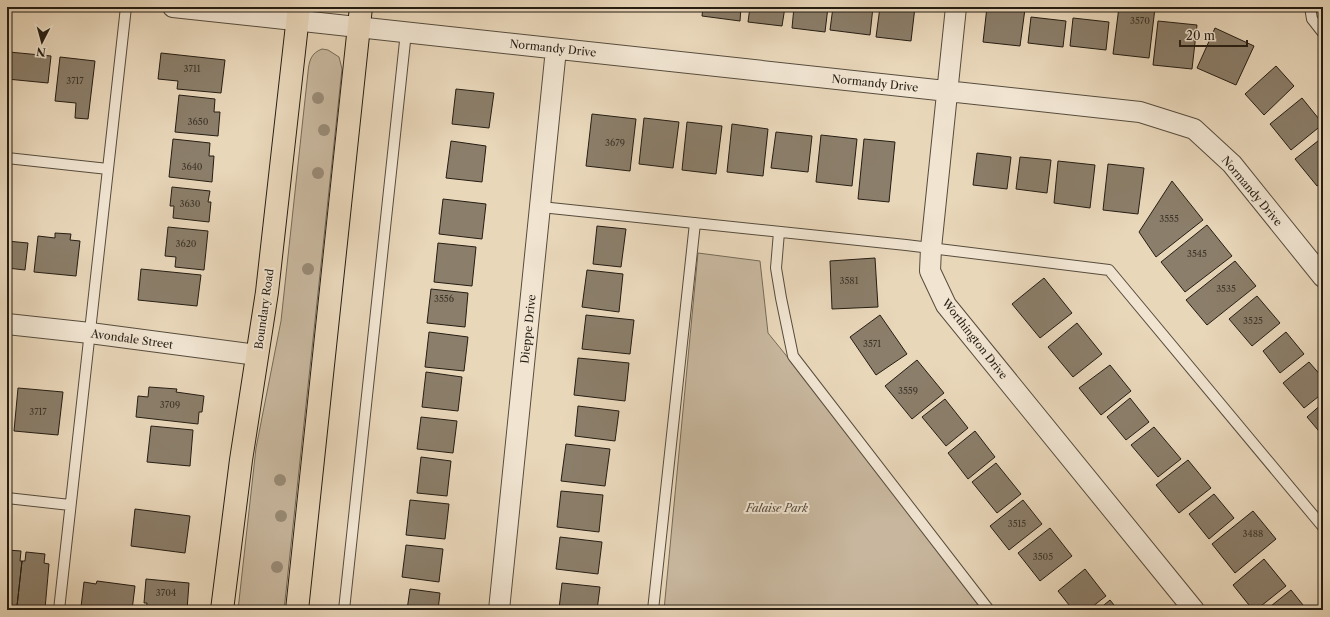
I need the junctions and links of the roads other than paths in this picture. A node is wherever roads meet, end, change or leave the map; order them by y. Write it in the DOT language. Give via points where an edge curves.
graph roads {
  1 [pos="126,7"];
  2 [pos="173,7"];
  3 [pos="956,7"];
  4 [pos="1310,7"];
  5 [pos="299,14"];
  6 [pos="360,17"];
  7 [pos="406,32"];
  8 [pos="1323,33"];
  9 [pos="556,49"];
  10 [pos="948,91"];
  11 [pos="7,158"];
  12 [pos="108,169"];
  13 [pos="540,207"];
  14 [pos="695,223"];
  15 [pos="779,232"];
  16 [pos="931,248"];
  17 [pos="1323,276"];
  18 [pos="7,324"];
  19 [pos="90,333"];
  20 [pos="257,355"];
  21 [pos="7,498"];
  22 [pos="70,505"];
  23 [pos="1323,527"];
  24 [pos="59,610"];
  25 [pos="222,610"];
  26 [pos="297,610"];
  27 [pos="344,610"];
  28 [pos="499,610"];
  29 [pos="654,610"];
  30 [pos="989,610"];
  31 [pos="1194,610"];
  1 -- 12 [label="lane"];
  2 -- 5 [label="street, Normandy Drive"];
  3 -- 10 [label="street, Worthington Drive"];
  4 -- 8 [label="lane" via="1312,19"];
  5 -- 6 [label="street, Normandy Drive"];
  5 -- 20 [label="main road, Boundary Road" via="268,292"];
  6 -- 7 [label="street, Normandy Drive"];
  6 -- 26 [label="main road"];
  7 -- 9 [label="street, Normandy Drive"];
  7 -- 27 [label="lane"];
  9 -- 10 [label="street, Normandy Drive"];
  9 -- 13 [label="street, Dieppe Drive"];
  10 -- 16 [label="street, Worthington Drive"];
  10 -- 17 [label="street, Normandy Drive" via="1140,112 1194,129 1232,164"];
  11 -- 12 [label="lane"];
  12 -- 19 [label="lane"];
  13 -- 14 [label="lane"];
  13 -- 28 [label="street, Dieppe Drive"];
  14 -- 15 [label="lane"];
  14 -- 29 [label="lane"];
  15 -- 16 [label="lane"];
  15 -- 30 [label="lane" via="776,268 793,356"];
  16 -- 23 [label="lane" via="1109,270"];
  16 -- 31 [label="street, Worthington Drive" via="930,271 946,305"];
  18 -- 19 [label="street, Avondale Street"];
  19 -- 20 [label="street, Avondale Street"];
  19 -- 22 [label="lane"];
  20 -- 25 [label="main road, Boundary Road"];
  21 -- 22 [label="lane"];
  22 -- 24 [label="lane"];
}
